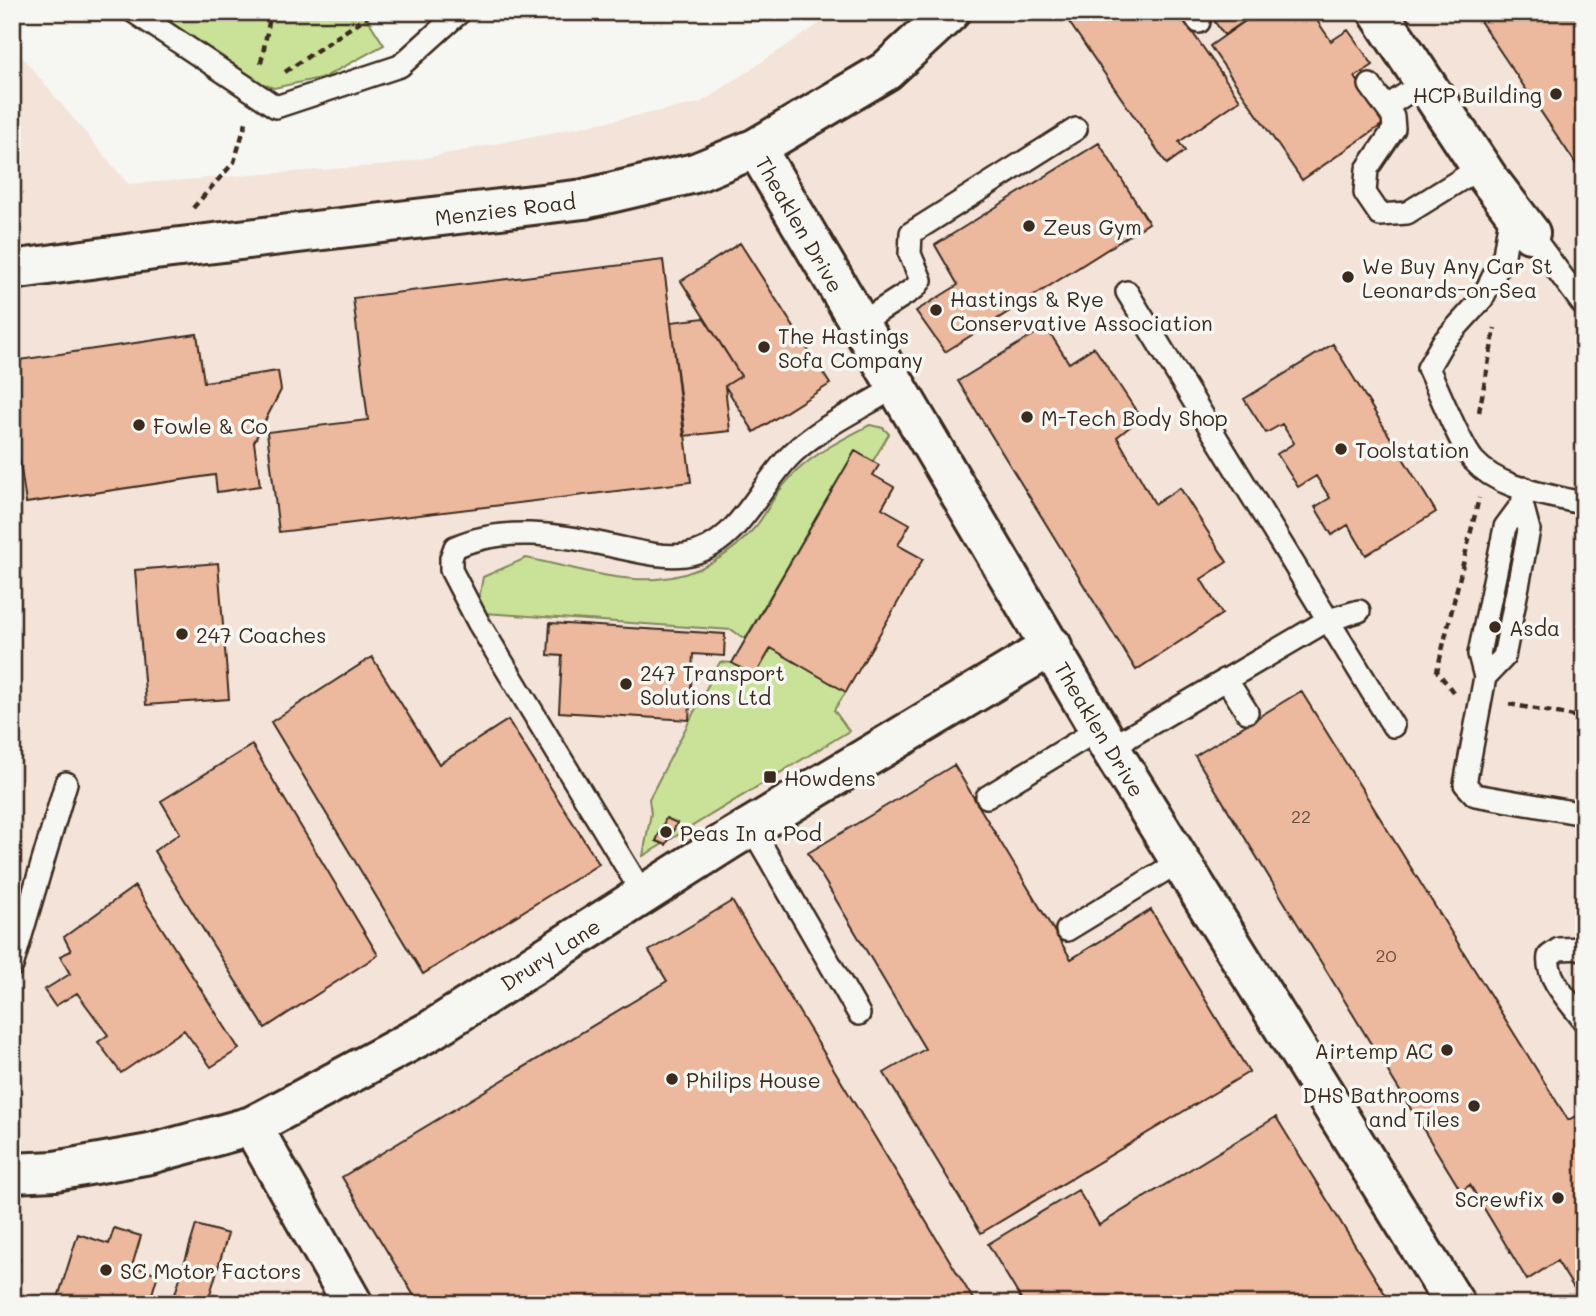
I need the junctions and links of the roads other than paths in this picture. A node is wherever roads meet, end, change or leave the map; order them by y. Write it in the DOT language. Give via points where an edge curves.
graph roads {
  1 [pos="134,12"];
  2 [pos="460,12"];
  3 [pos="950,12"];
  4 [pos="1378,12"];
  5 [pos="1424,82"];
  6 [pos="1370,85"];
  7 [pos="1386,107"];
  8 [pos="1076,129"];
  9 [pos="756,148"];
  10 [pos="1481,167"];
  11 [pos="1521,222"];
  12 [pos="12,270"];
  13 [pos="1127,292"];
  14 [pos="1584,306"];
  15 [pos="859,324"];
  16 [pos="897,386"];
  17 [pos="1523,496"];
  18 [pos="1584,503"];
  19 [pos="1359,611"];
  20 [pos="1328,620"];
  21 [pos="1052,646"];
  22 [pos="1226,679"];
  23 [pos="1247,712"];
  24 [pos="1394,726"];
  25 [pos="1104,739"];
  26 [pos="66,783"];
  27 [pos="986,797"];
  28 [pos="1584,814"];
  29 [pos="751,827"];
  30 [pos="1180,861"];
  31 [pos="643,894"];
  32 [pos="1067,930"];
  33 [pos="1584,948"];
  34 [pos="12,966"];
  35 [pos="859,1014"];
  36 [pos="1584,1021"];
  37 [pos="252,1126"];
  38 [pos="12,1173"];
  39 [pos="353,1304"];
  40 [pos="1455,1304"];
  1 -- 2 [label="lane" via="276,107 400,66"];
  3 -- 9 [label="street, Menzies Road" via="886,71"];
  4 -- 5 [label="street"];
  5 -- 7 [label="lane"];
  5 -- 10 [label="street"];
  6 -- 7 [label="lane"];
  7 -- 10 [label="lane" via="1394,129 1367,169 1365,193 1380,215 1407,213"];
  8 -- 15 [label="lane" via="911,233 910,254 921,280"];
  9 -- 12 [label="street, Menzies Road" via="695,173 584,199"];
  9 -- 15 [label="street, Theaklen Drive"];
  10 -- 11 [label="street"];
  11 -- 14 [label="lane"];
  11 -- 17 [label="lane" via="1482,299 1443,342 1428,368 1472,459"];
  13 -- 20 [label="lane"];
  15 -- 16 [label="street, Theaklen Drive"];
  16 -- 21 [label="street, Theaklen Drive"];
  16 -- 31 [label="lane" via="795,450 740,521 709,548 685,555 650,555 547,533 471,540 456,547 452,570 478,622"];
  17 -- 18 [label="lane"];
  17 -- 28 [label="lane" via="1505,527 1479,654 1485,677 1465,784 1475,795"];
  19 -- 20 [label="lane"];
  20 -- 22 [label="lane"];
  20 -- 24 [label="lane"];
  21 -- 25 [label="street, Theaklen Drive"];
  21 -- 29 [label="street, Drury Lane"];
  22 -- 23 [label="lane"];
  22 -- 25 [label="lane"];
  25 -- 27 [label="lane"];
  25 -- 30 [label="street, Theaklen Drive"];
  26 -- 34 [label="lane"];
  29 -- 31 [label="street, Drury Lane"];
  29 -- 35 [label="lane"];
  30 -- 32 [label="lane"];
  30 -- 40 [label="street, Theaklen Drive"];
  31 -- 37 [label="street, Drury Lane" via="428,1032"];
  33 -- 36 [label="lane" via="1559,949 1548,962 1553,977"];
  37 -- 38 [label="street, Drury Lane" via="150,1154 55,1171"];
  37 -- 39 [label="street"];
}
